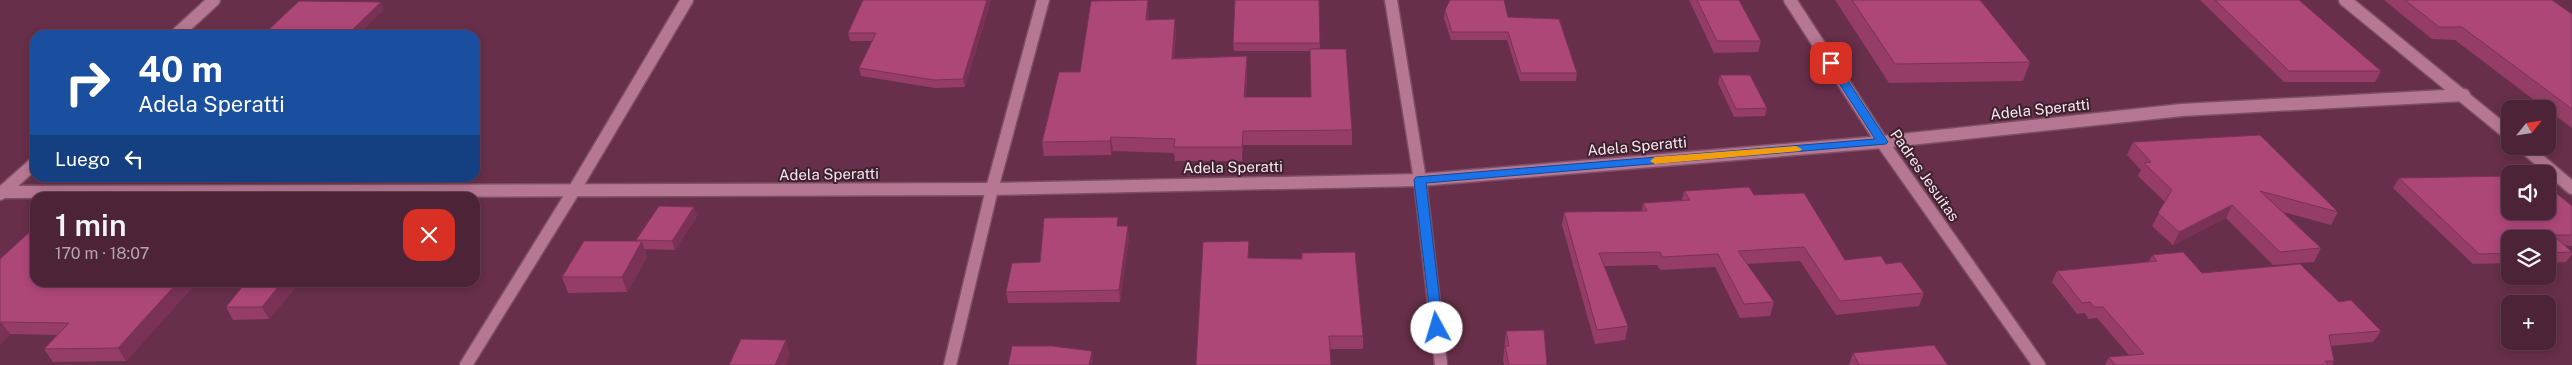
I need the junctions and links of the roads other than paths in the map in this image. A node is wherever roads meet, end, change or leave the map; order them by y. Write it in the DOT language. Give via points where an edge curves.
graph roads {
  1 [pos="214,0"];
  2 [pos="688,0"];
  3 [pos="1044,0"];
  4 [pos="1390,0"];
  5 [pos="1790,0"];
  6 [pos="2345,0"];
  7 [pos="181,30"];
  8 [pos="2464,95"];
  9 [pos="2501,127"];
  10 [pos="1882,142"];
  11 [pos="2534,155"];
  12 [pos="30,167"];
  13 [pos="1420,180"];
  14 [pos="992,188"];
  15 [pos="2572,188"];
  16 [pos="480,192"];
  17 [pos="574,192"];
  18 [pos="1,193"];
  19 [pos="30,193"];
  20 [pos="466,365"];
  21 [pos="950,365"];
  22 [pos="1441,365"];
  23 [pos="2039,365"];
  1 -- 7 [label="street"];
  2 -- 17 [label="street"];
  3 -- 14 [label="street"];
  4 -- 13 [label="street"];
  5 -- 10 [label="street, Padres Jesuitas"];
  6 -- 8 [label="street"];
  8 -- 9 [label="street"];
  8 -- 10 [label="street, Adela Speratti" via="2182,110"];
  10 -- 13 [label="street, Adela Speratti"];
  10 -- 23 [label="street, Padres Jesuitas"];
  11 -- 15 [label="street"];
  12 -- 18 [label="street"];
  13 -- 14 [label="street, Adela Speratti"];
  13 -- 22 [label="street"];
  14 -- 17 [label="street, Adela Speratti"];
  14 -- 21 [label="street"];
  16 -- 17 [label="street, Adela Speratti"];
  17 -- 20 [label="street"];
  18 -- 19 [label="street, Adela Speratti"];
}
